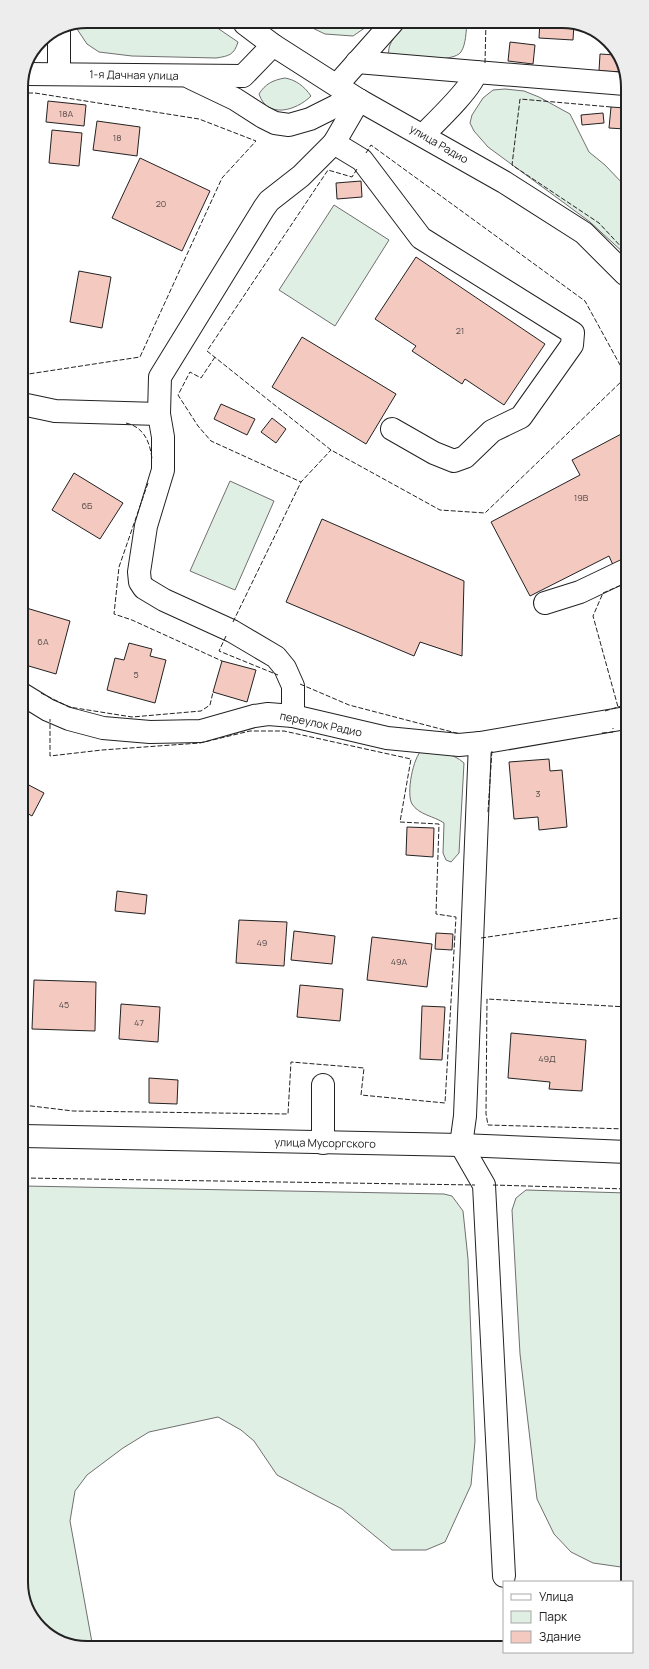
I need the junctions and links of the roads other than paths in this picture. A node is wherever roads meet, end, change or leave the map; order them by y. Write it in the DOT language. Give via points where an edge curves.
graph roads {
  1 [pos="250,28"];
  2 [pos="388,28"];
  3 [pos="59,36"];
  4 [pos="273,45"];
  5 [pos="357,62"];
  6 [pos="476,72"];
  7 [pos="30,74"];
  8 [pos="59,74"];
  9 [pos="184,75"];
  10 [pos="621,84"];
  11 [pos="337,85"];
  12 [pos="359,100"];
  13 [pos="423,135"];
  14 [pos="334,143"];
  15 [pos="621,270"];
  16 [pos="28,405"];
  17 [pos="159,414"];
  18 [pos="392,429"];
  19 [pos="621,572"];
  20 [pos="544,602"];
  21 [pos="28,698"];
  22 [pos="293,716"];
  23 [pos="621,719"];
  24 [pos="480,743"];
  25 [pos="324,1085"];
  26 [pos="28,1136"];
  27 [pos="323,1143"];
  28 [pos="461,1145"];
  29 [pos="621,1152"];
  30 [pos="504,1576"];
  1 -- 4 [label="main road, улица Радио"];
  2 -- 5 [label="main road"];
  3 -- 8 [label="main road"];
  4 -- 9 [label="main road, 1-я Дачная улица" via="243,76"];
  4 -- 11 [label="main road, улица Радио"];
  5 -- 6 [label="main road"];
  5 -- 11 [label="main road"];
  6 -- 10 [label="main road"];
  6 -- 13 [label="main road" via="468,87"];
  7 -- 8 [label="main road, 1-я Дачная улица"];
  8 -- 9 [label="main road, 1-я Дачная улица"];
  9 -- 12 [label="main road" via="235,99 275,123 289,125 310,119 336,106"];
  11 -- 12 [label="main road, улица Радио"];
  12 -- 13 [label="main road, улица Радио"];
  12 -- 14 [label="main road"];
  13 -- 15 [label="main road, улица Радио" via="584,233"];
  14 -- 17 [label="main road" via="264,208 160,377"];
  14 -- 18 [label="main road" via="362,160 421,238 573,333 572,345 521,418 492,431 465,458 454,461 434,453"];
  16 -- 17 [label="main road" via="55,411"];
  17 -- 22 [label="main road" via="163,436 163,470 146,526 138,572 140,582 144,588 164,600 232,631 276,657 285,668 293,686"];
  19 -- 20 [label="main road" via="580,592"];
  21 -- 22 [label="main road, переулок Радио" via="69,719 103,728 142,731 201,731 254,716"];
  22 -- 24 [label="main road, переулок Радио" via="387,738 459,745"];
  23 -- 24 [label="main road, переулок Радио"];
  24 -- 28 [label="main road" via="465,1116"];
  25 -- 27 [label="main road"];
  26 -- 27 [label="main road, улица Мусоргского"];
  27 -- 28 [label="main road, улица Мусоргского"];
  28 -- 29 [label="main road, улица Мусоргского"];
  28 -- 30 [label="main road" via="484,1185"];
}
